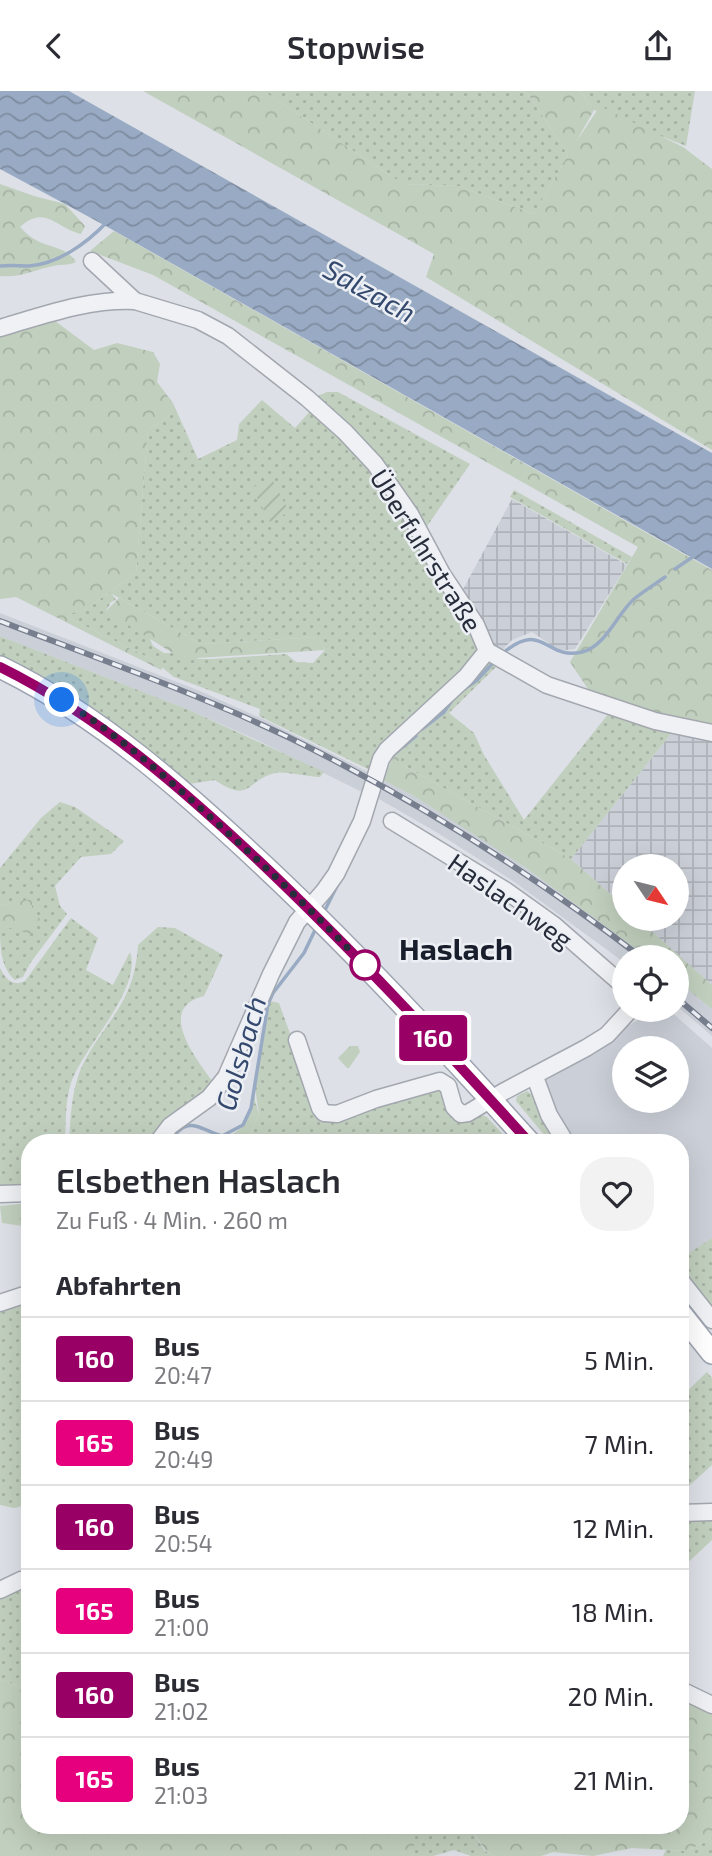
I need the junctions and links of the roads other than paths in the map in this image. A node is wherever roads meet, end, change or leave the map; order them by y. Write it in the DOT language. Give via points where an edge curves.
graph roads {
  1 [pos="92,261"];
  2 [pos="135,301"];
  3 [pos="0,328"];
  4 [pos="487,651"];
  5 [pos="0,667"];
  6 [pos="712,733"];
  7 [pos="392,821"];
  8 [pos="316,915"];
  9 [pos="612,976"];
  10 [pos="619,1022"];
  11 [pos="297,1040"];
  12 [pos="535,1077"];
  13 [pos="491,1099"];
  14 [pos="164,1134"];
  15 [pos="522,1134"];
  16 [pos="561,1134"];
  17 [pos="21,1193"];
  18 [pos="0,1194"];
  19 [pos="689,1291"];
  20 [pos="21,1296"];
  21 [pos="0,1303"];
  22 [pos="712,1320"];
  23 [pos="689,1324"];
  24 [pos="712,1353"];
  25 [pos="712,1511"];
  26 [pos="689,1512"];
  27 [pos="21,1580"];
  28 [pos="0,1590"];
  29 [pos="689,1694"];
  30 [pos="712,1706"];
  1 -- 2 [label="street, Überfuhrstraße"];
  2 -- 3 [label="street, Überfuhrstraße" via="76,306"];
  2 -- 4 [label="street, Überfuhrstraße" via="198,320 228,336 345,432 375,464 410,514"];
  4 -- 6 [label="street" via="547,685 655,721"];
  4 -- 8 [label="street, Überfuhrstraße" via="381,759 362,821"];
  5 -- 8 [label="main road" via="47,691 117,737"];
  7 -- 9 [label="street, Haslachweg" via="505,890"];
  8 -- 13 [label="main road"];
  8 -- 14 [label="street, Überfuhrstraße" via="297,922 226,1077 209,1098"];
  10 -- 12 [label="street" via="607,1035"];
  11 -- 13 [label="street" via="324,1113 331,1115 440,1081 448,1086 461,1114"];
  12 -- 13 [label="street"];
  12 -- 16 [label="street"];
  13 -- 15 [label="main road"];
  17 -- 18 [label="street"];
  19 -- 22 [label="street"];
  20 -- 21 [label="street"];
  23 -- 24 [label="main road"];
  25 -- 26 [label="street"];
  27 -- 28 [label="street"];
  29 -- 30 [label="street"];
}
